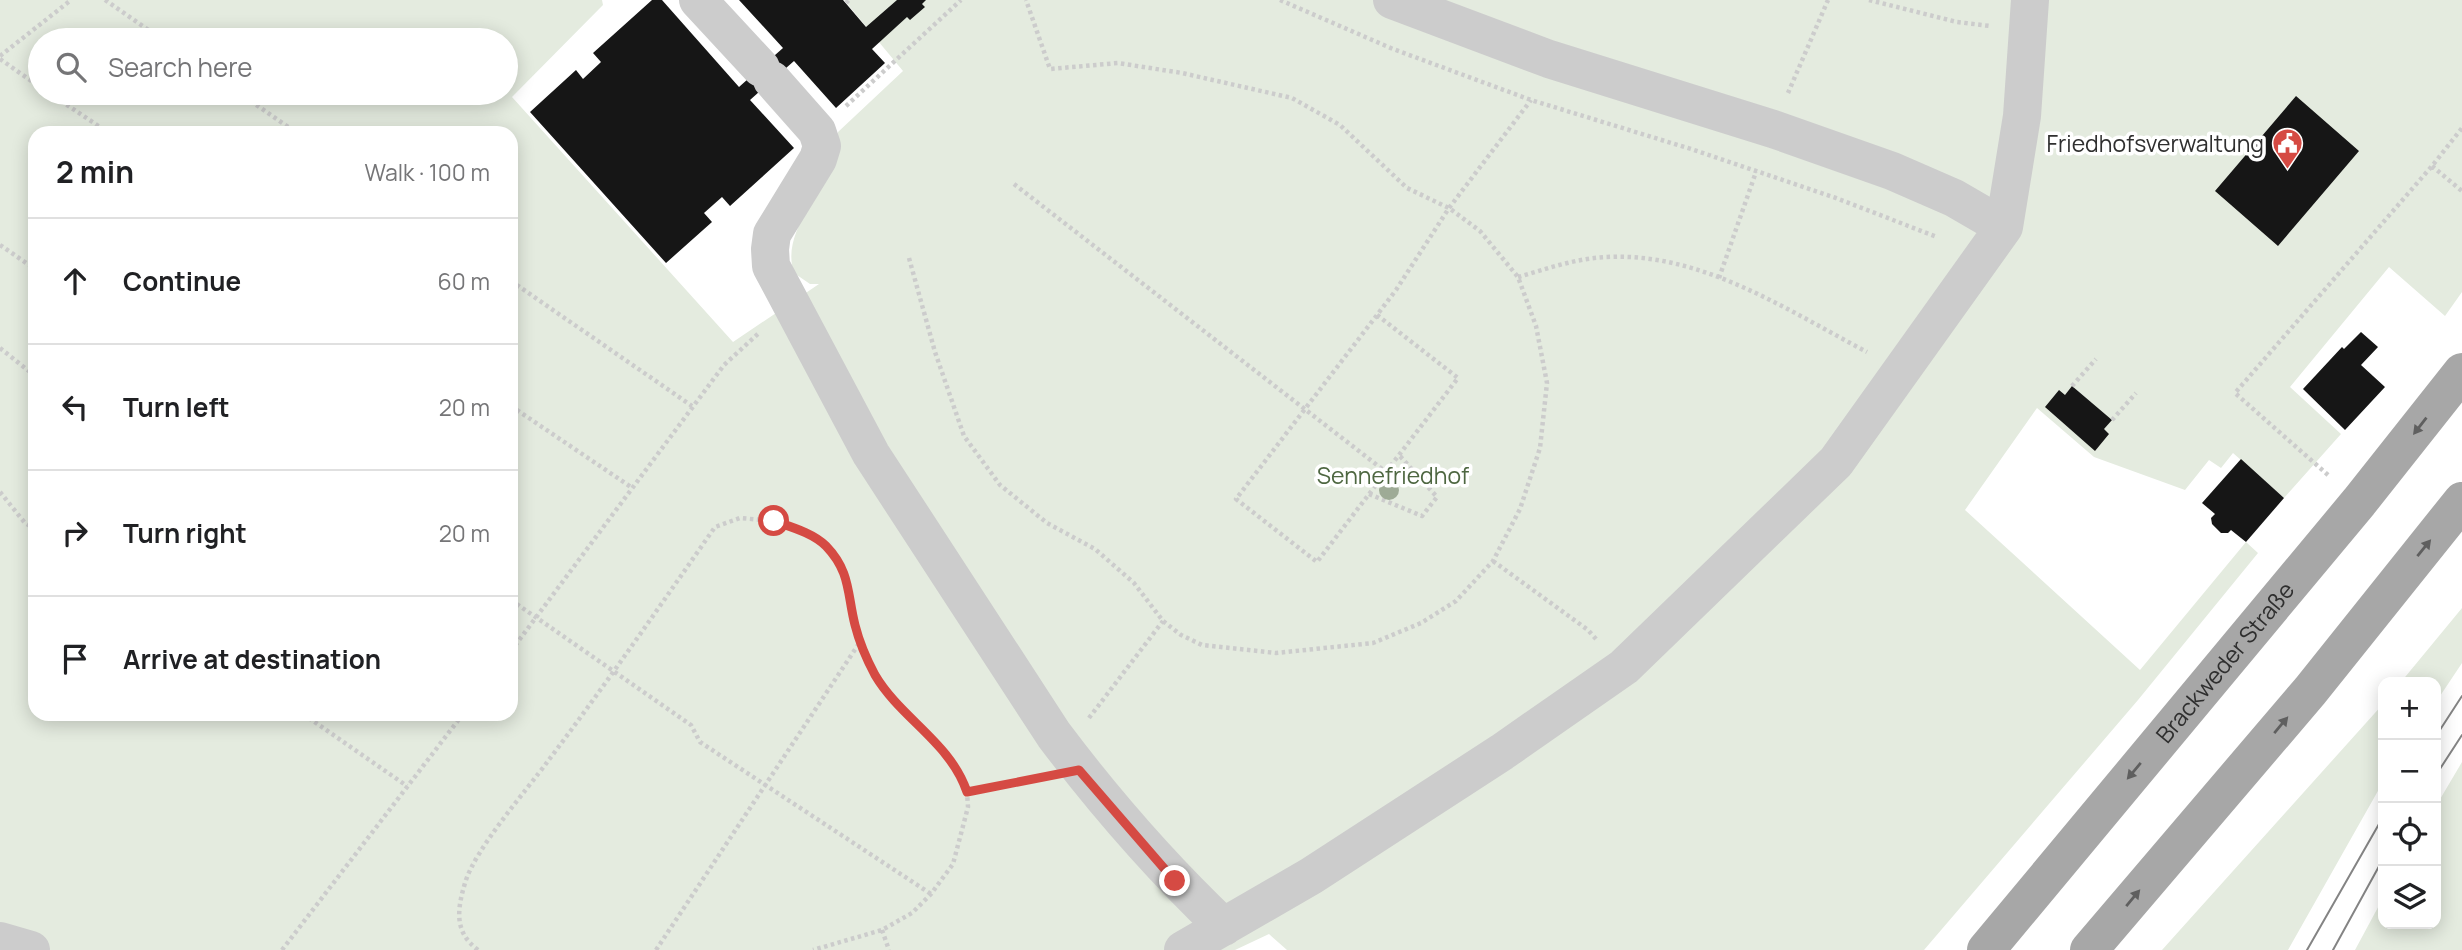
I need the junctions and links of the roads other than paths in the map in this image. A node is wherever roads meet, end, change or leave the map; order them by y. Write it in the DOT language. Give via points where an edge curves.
graph roads {
  1 [pos="698,0"];
  2 [pos="1392,0"];
  3 [pos="2029,16"];
  4 [pos="2004,227"];
  5 [pos="2462,372"];
  6 [pos="2462,501"];
  7 [pos="1224,927"];
  8 [pos="0,941"];
  9 [pos="31,950"];
  10 [pos="1183,950"];
  11 [pos="1986,950"];
  12 [pos="2089,950"];
  1 -- 7 [label="lane" via="817,131 822,146 818,159 772,234 771,266 870,454 1072,760 1175,881"];
  2 -- 4 [label="lane" via="1549,59 1892,171 1944,193"];
  3 -- 4 [label="lane" via="2022,116"];
  4 -- 7 [label="lane" via="1836,462 1623,667 1502,752"];
  5 -- 11 [label="main road, Brackweder Straße, one-way"];
  12 -- 6 [label="main road, one-way" via="2310,691"];
  7 -- 10 [label="lane"];
  8 -- 9 [label="lane"];
}
